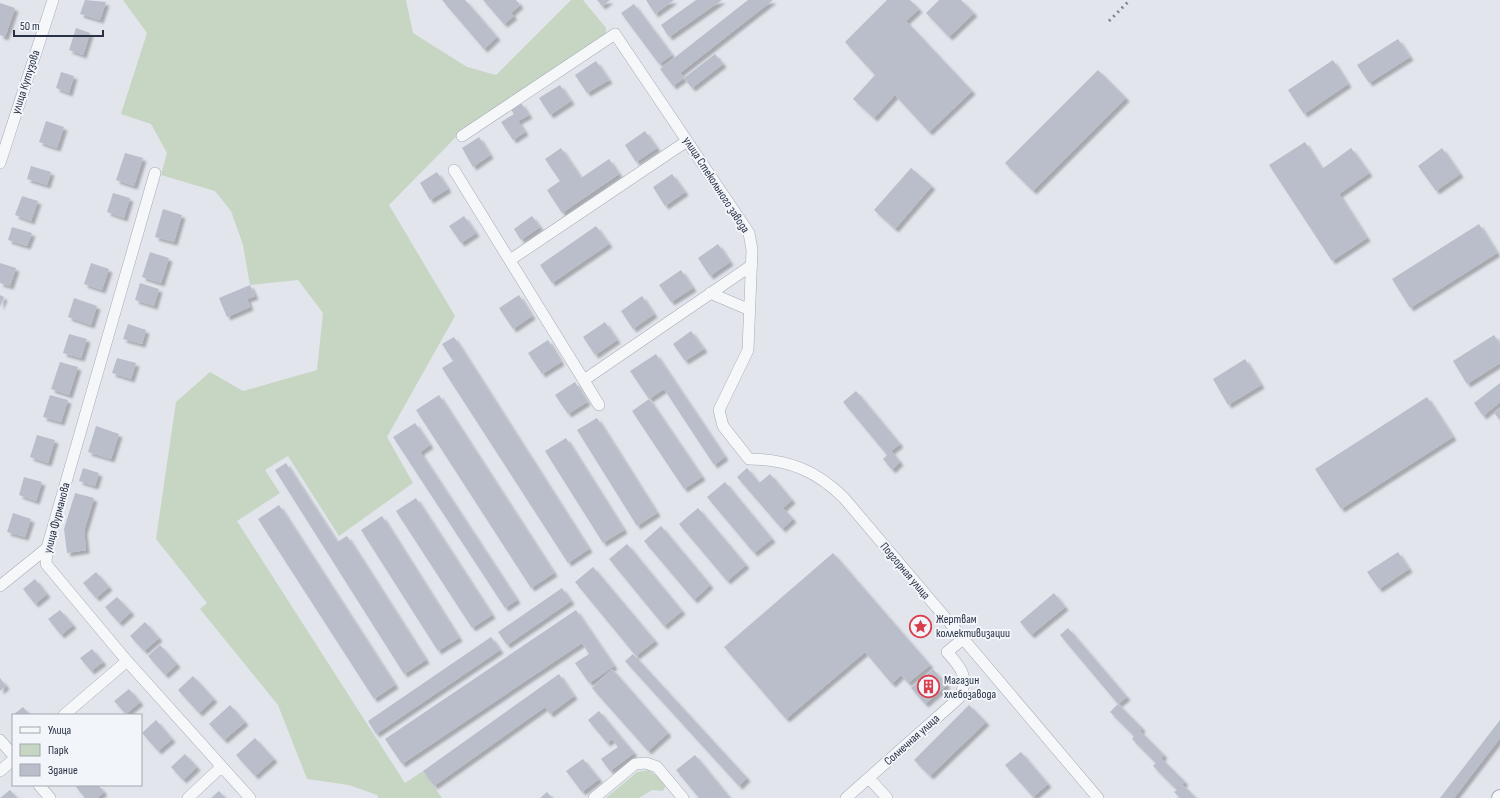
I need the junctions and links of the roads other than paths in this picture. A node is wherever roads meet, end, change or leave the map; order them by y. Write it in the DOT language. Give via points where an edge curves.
graph roads {
  1 [pos="53,0"];
  2 [pos="462,136"];
  3 [pos="687,141"];
  4 [pos="0,163"];
  5 [pos="454,170"];
  6 [pos="155,173"];
  7 [pos="510,260"];
  8 [pos="752,265"];
  9 [pos="710,293"];
  10 [pos="750,310"];
  11 [pos="584,380"];
  12 [pos="599,405"];
  13 [pos="749,458"];
  14 [pos="47,548"];
  15 [pos="0,586"];
  16 [pos="963,639"];
  17 [pos="127,661"];
  18 [pos="65,714"];
  19 [pos="0,740"];
  20 [pos="12,754"];
  21 [pos="12,761"];
  22 [pos="221,767"];
  23 [pos="0,771"];
  24 [pos="868,778"];
  25 [pos="40,786"];
  26 [pos="50,798"];
  27 [pos="188,798"];
  28 [pos="250,798"];
  29 [pos="594,798"];
  30 [pos="683,798"];
  31 [pos="846,798"];
  32 [pos="887,798"];
  33 [pos="1098,798"];
  1 -- 4 [label="street, улица Кутузова"];
  2 -- 3 [label="street, улица Стекольного завода" via="615,34"];
  3 -- 7 [label="street"];
  3 -- 8 [label="street, улица Стекольного завода" via="749,233"];
  5 -- 7 [label="street"];
  6 -- 14 [label="street, улица Фурманова"];
  7 -- 11 [label="street"];
  8 -- 9 [label="street"];
  8 -- 10 [label="street, улица Стекольного завода"];
  9 -- 10 [label="street"];
  9 -- 11 [label="street"];
  10 -- 13 [label="street, улица Стекольного завода" via="748,350 719,410 723,426"];
  11 -- 12 [label="street"];
  13 -- 16 [label="street, Подгорная улица" via="771,459 799,467 831,485"];
  14 -- 15 [label="street"];
  14 -- 17 [label="street, улица Фурманова" via="46,564"];
  16 -- 24 [label="street, Солнечная улица" via="947,652 961,668 965,679 959,698"];
  16 -- 33 [label="street, Подгорная улица"];
  17 -- 18 [label="street"];
  17 -- 22 [label="street, улица Фурманова"];
  19 -- 20 [label="street"];
  21 -- 23 [label="street"];
  22 -- 27 [label="street"];
  22 -- 28 [label="street, улица Фурманова"];
  24 -- 31 [label="street, Солнечная улица"];
  24 -- 32 [label="street"];
  25 -- 26 [label="street"];
  29 -- 30 [label="street" via="635,764 646,763 657,767"];
}
